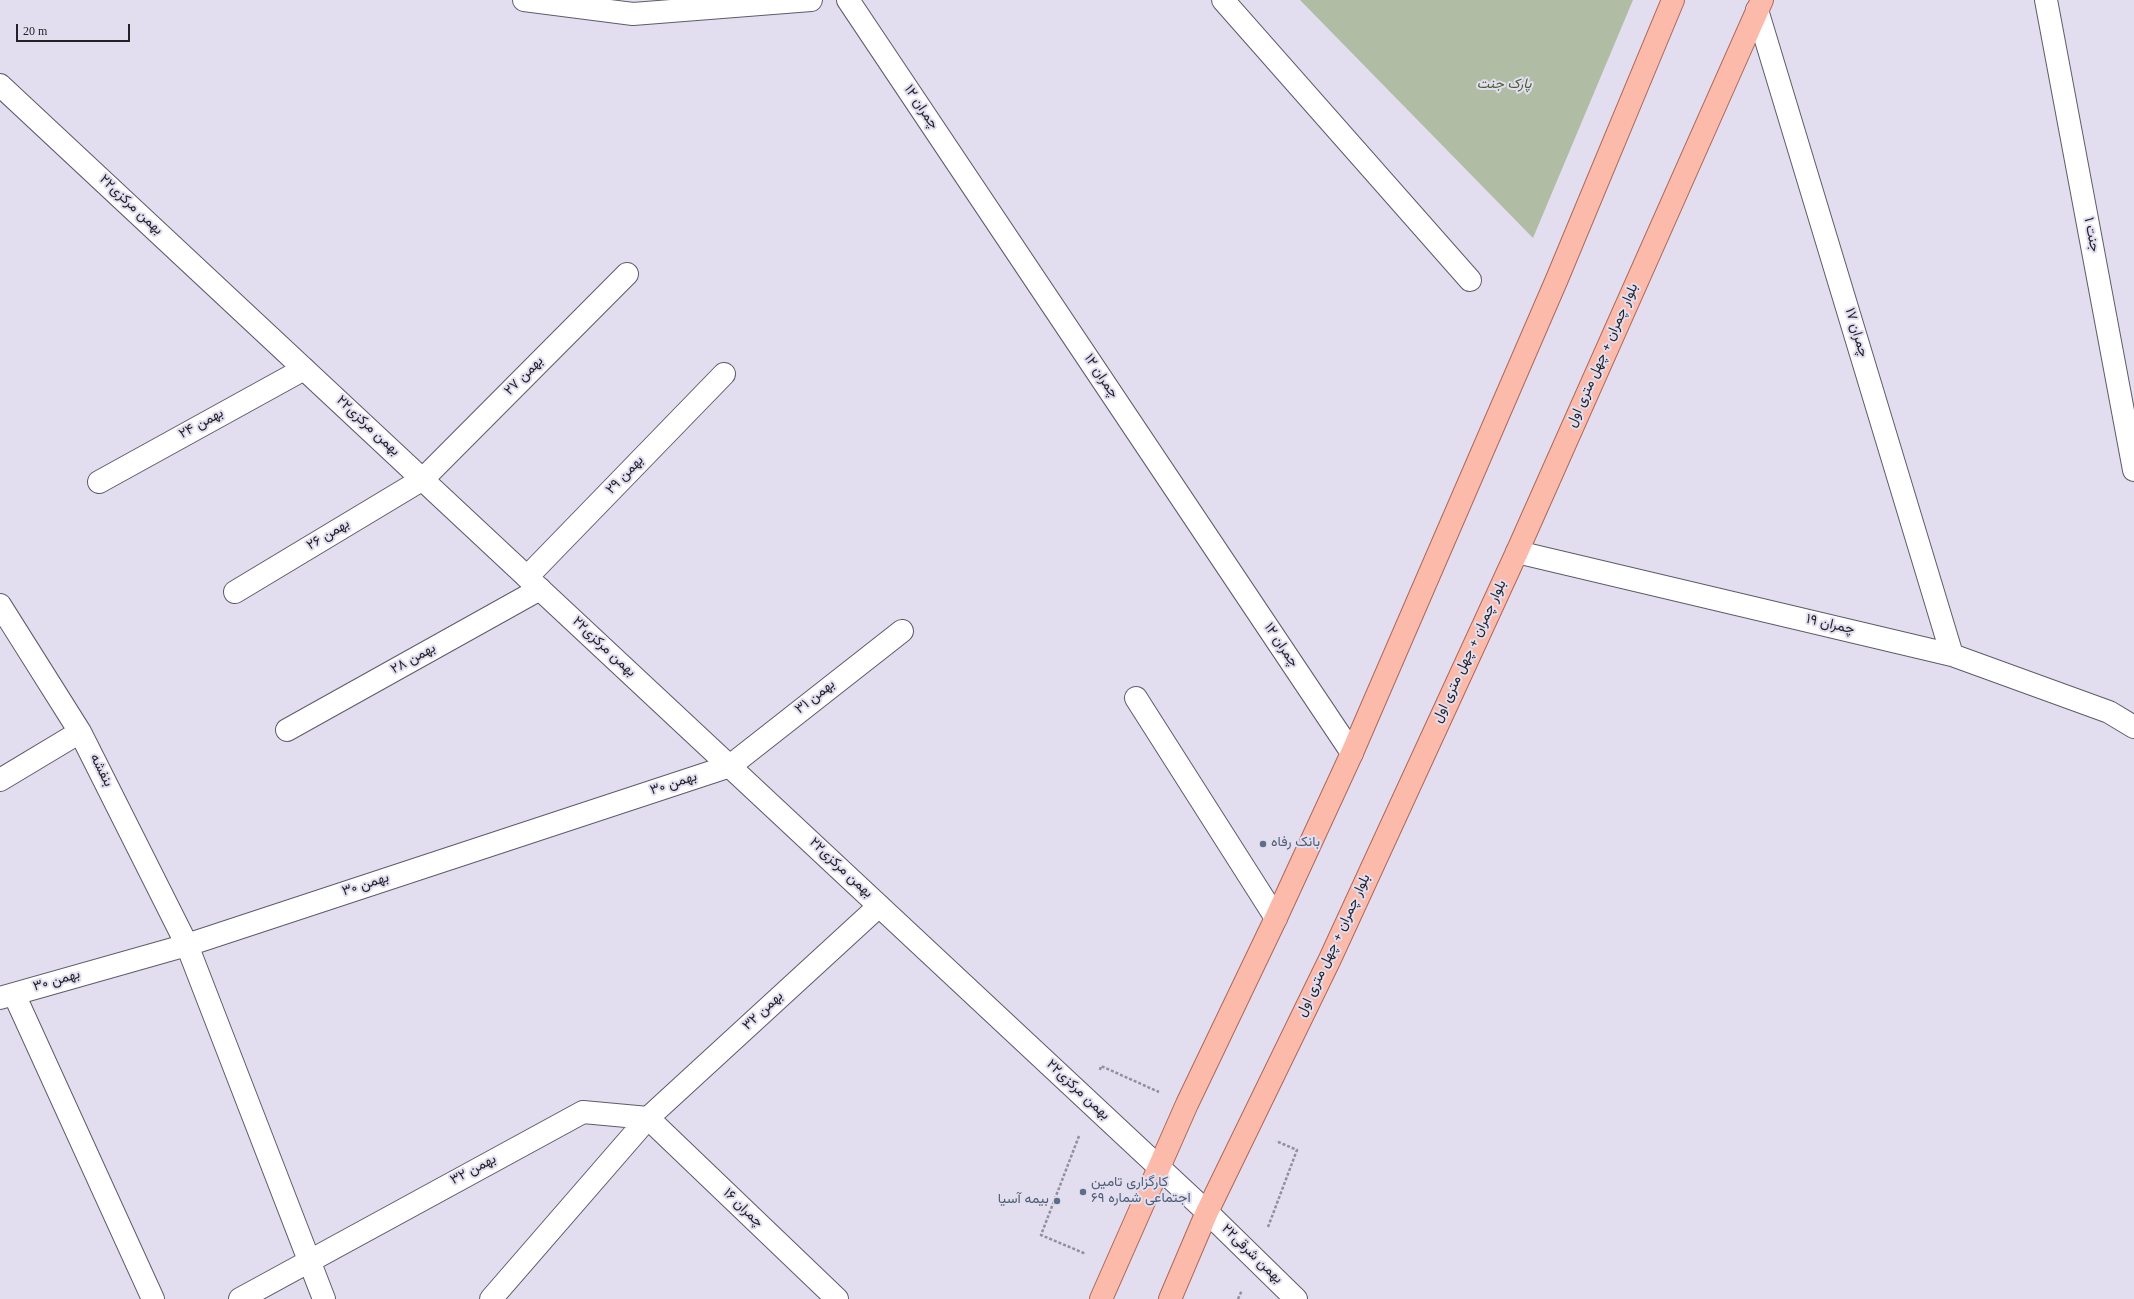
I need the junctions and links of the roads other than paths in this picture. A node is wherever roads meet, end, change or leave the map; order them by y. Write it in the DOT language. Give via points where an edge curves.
graph roads {
  1 [pos="524,0"];
  2 [pos="811,0"];
  3 [pos="848,0"];
  4 [pos="1223,0"];
  5 [pos="1673,0"];
  6 [pos="2046,0"];
  7 [pos="787,1"];
  8 [pos="1760,5"];
  9 [pos="0,85"];
  10 [pos="627,274"];
  11 [pos="1470,280"];
  12 [pos="304,369"];
  13 [pos="724,374"];
  14 [pos="2134,470"];
  15 [pos="423,479"];
  16 [pos="99,482"];
  17 [pos="1517,552"];
  18 [pos="533,583"];
  19 [pos="235,592"];
  20 [pos="0,605"];
  21 [pos="902,631"];
  22 [pos="1952,655"];
  23 [pos="1136,698"];
  24 [pos="2134,727"];
  25 [pos="287,730"];
  26 [pos="80,732"];
  27 [pos="1352,754"];
  28 [pos="730,766"];
  29 [pos="0,780"];
  30 [pos="879,906"];
  31 [pos="1276,918"];
  32 [pos="187,945"];
  33 [pos="7,996"];
  34 [pos="648,1118"];
  35 [pos="1159,1168"];
  36 [pos="1207,1212"];
  37 [pos="308,1260"];
  38 [pos="153,1299"];
  39 [pos="240,1299"];
  40 [pos="324,1299"];
  41 [pos="492,1299"];
  42 [pos="837,1299"];
  43 [pos="1101,1299"];
  44 [pos="1170,1299"];
  45 [pos="1296,1299"];
  1 -- 7 [label="street" via="633,14"];
  2 -- 7 [label="street"];
  3 -- 27 [label="street, چمران ۱۲"];
  4 -- 11 [label="street"];
  5 -- 27 [label="main road" via="1557,279"];
  6 -- 14 [label="street, جنت ۱"];
  8 -- 17 [label="main road, بلوار چمران + چهل متری اول"];
  8 -- 22 [label="street, چمران ۱۷"];
  9 -- 12 [label="street, ۲۲بهمن مرکزی"];
  10 -- 15 [label="street, بهمن ۲۷"];
  12 -- 15 [label="street, ۲۲بهمن مرکزی"];
  12 -- 16 [label="street, بهمن ۲۴"];
  13 -- 18 [label="street, بهمن ۲۹"];
  15 -- 18 [label="street, ۲۲بهمن مرکزی"];
  15 -- 19 [label="street, بهمن ۲۶"];
  17 -- 22 [label="street, چمران ۱۹"];
  17 -- 36 [label="main road, بلوار چمران + چهل متری اول" via="1330,959"];
  18 -- 25 [label="street, بهمن ۲۸"];
  18 -- 28 [label="street, ۲۲بهمن مرکزی"];
  20 -- 26 [label="street, بنفشه"];
  21 -- 28 [label="street, بهمن ۳۱"];
  22 -- 24 [label="street, چمران ۱۹" via="2109,712"];
  23 -- 31 [label="street"];
  26 -- 29 [label="street"];
  26 -- 32 [label="street, بنفشه"];
  27 -- 31 [label="main road"];
  28 -- 30 [label="street, ۲۲بهمن مرکزی"];
  28 -- 32 [label="street, بهمن ۳۰"];
  30 -- 34 [label="street, بهمن ۳۲"];
  30 -- 35 [label="street, ۲۲بهمن مرکزی"];
  31 -- 35 [label="main road"];
  32 -- 33 [label="street, بهمن ۳۰"];
  32 -- 37 [label="street, بنفشه"];
  33 -- 38 [label="street"];
  34 -- 37 [label="street, بهمن ۳۲" via="583,1112"];
  34 -- 41 [label="street, بهمن ۳۲"];
  34 -- 42 [label="street, چمران ۱۶"];
  35 -- 36 [label="street, ۲۲بهمن مرکزی"];
  35 -- 43 [label="main road"];
  36 -- 44 [label="main road, بلوار چمران + چهل متری اول"];
  36 -- 45 [label="street, ۲۲بهمن شرقی"];
  37 -- 39 [label="street, بهمن ۳۲"];
  37 -- 40 [label="street, بنفشه"];
}
